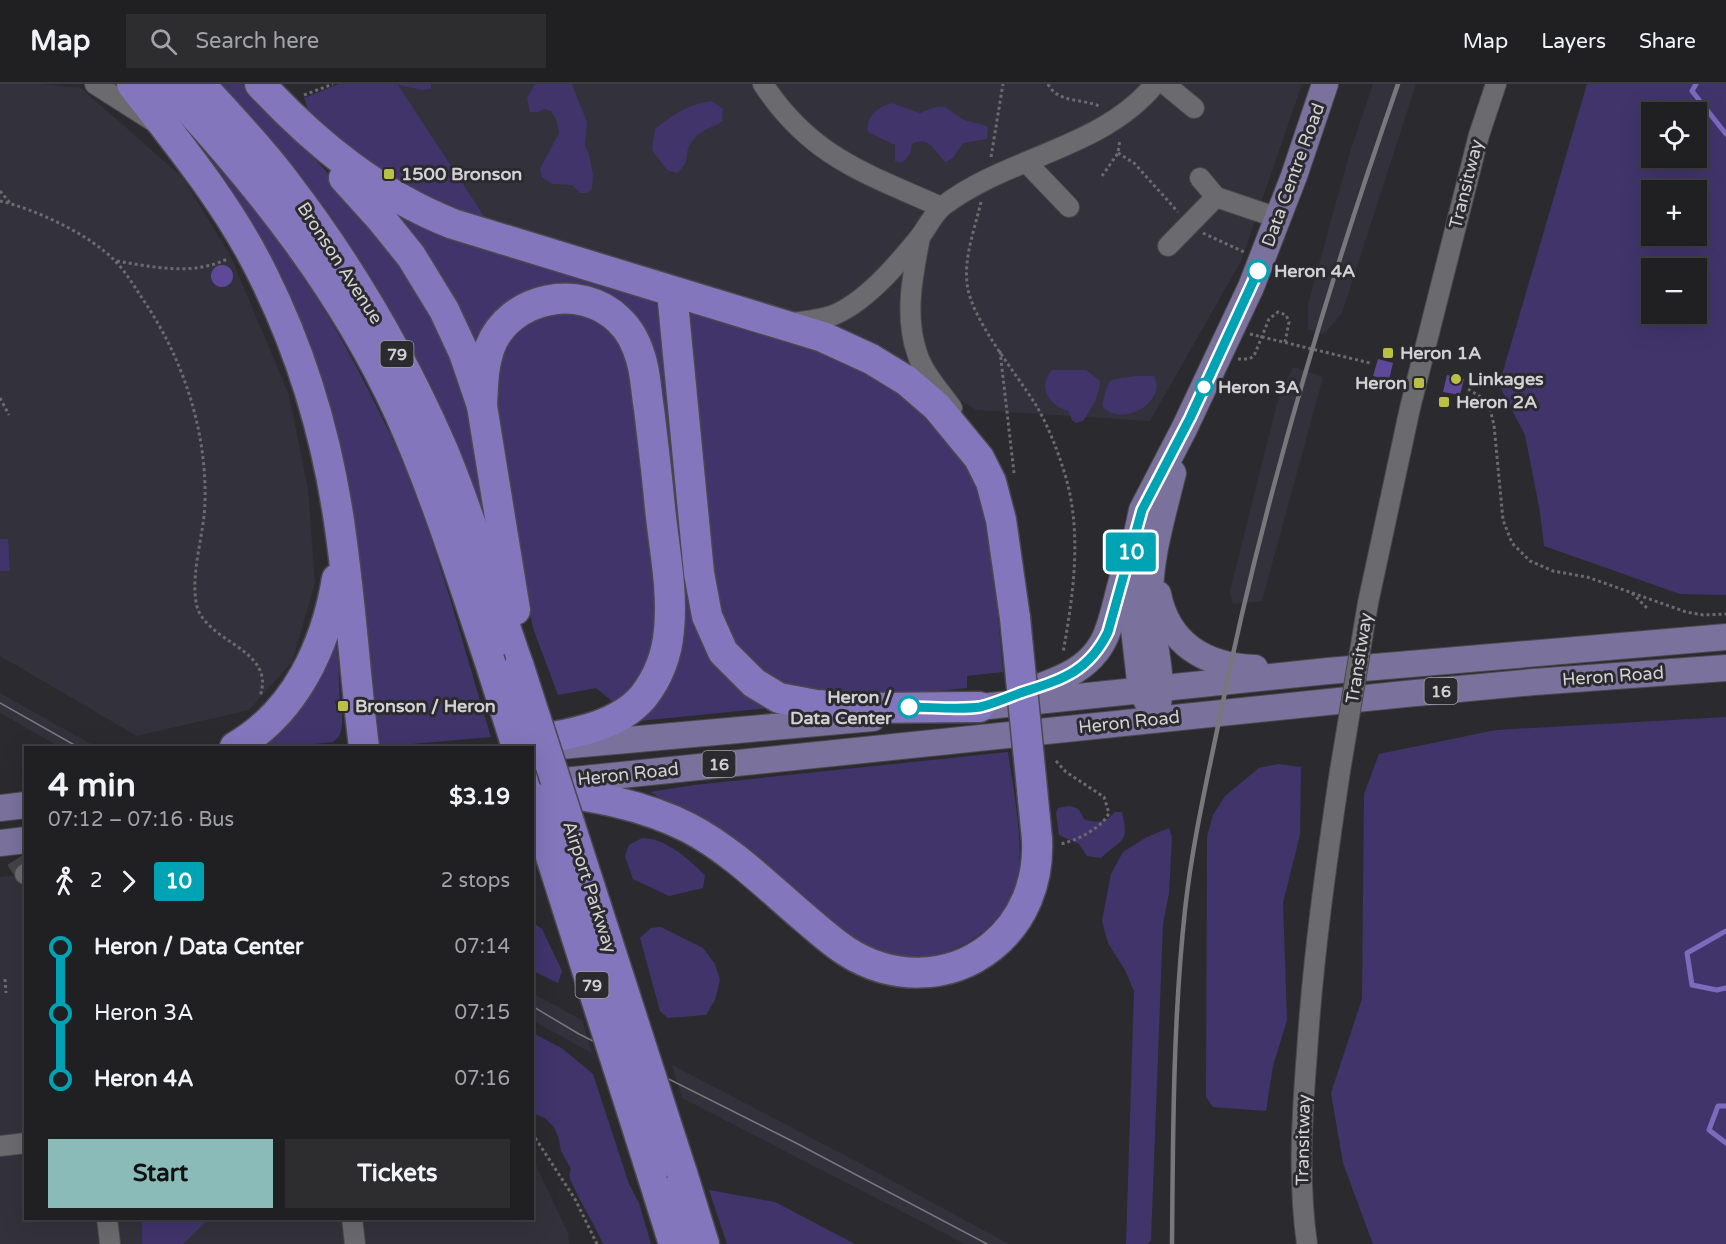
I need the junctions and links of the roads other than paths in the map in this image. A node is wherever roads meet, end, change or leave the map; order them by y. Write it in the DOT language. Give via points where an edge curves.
graph roads {
  1 [pos="95,84"];
  2 [pos="132,84"];
  3 [pos="166,84"];
  4 [pos="200,84"];
  5 [pos="261,84"];
  6 [pos="762,84"];
  7 [pos="1155,84"];
  8 [pos="1165,84"];
  9 [pos="1325,84"];
  10 [pos="1496,84"];
  11 [pos="1194,108"];
  12 [pos="290,116"];
  13 [pos="167,130"];
  14 [pos="1026,162"];
  15 [pos="1200,178"];
  16 [pos="1216,197"];
  17 [pos="941,207"];
  18 [pos="1069,207"];
  19 [pos="1278,218"];
  20 [pos="920,237"];
  21 [pos="1168,246"];
  22 [pos="672,292"];
  23 [pos="782,324"];
  24 [pos="482,406"];
  25 [pos="980,458"];
  26 [pos="342,540"];
  27 [pos="1142,554"];
  28 [pos="1726,637"];
  29 [pos="519,667"];
  30 [pos="1726,668"];
  31 [pos="1328,671"];
  32 [pos="1151,689"];
  33 [pos="979,707"];
  34 [pos="1156,719"];
  35 [pos="236,746"];
  36 [pos="364,746"];
  37 [pos="510,746"];
  38 [pos="517,746"];
  39 [pos="534,748"];
  40 [pos="534,786"];
  41 [pos="534,786"];
  42 [pos="534,803"];
  43 [pos="24,805"];
  44 [pos="0,808"];
  45 [pos="24,840"];
  46 [pos="0,843"];
  47 [pos="24,1143"];
  48 [pos="0,1146"];
  49 [pos="664,1213"];
  50 [pos="107,1220"];
  51 [pos="352,1220"];
  52 [pos="110,1244"];
  53 [pos="355,1244"];
  54 [pos="669,1244"];
  55 [pos="674,1244"];
  56 [pos="704,1244"];
  57 [pos="1307,1244"];
  1 -- 13 [label="street"];
  2 -- 13 [label="highway"];
  3 -- 38 [label="highway, Bronson Avenue / 79, bridge" via="281,218 312,261 384,381 425,473"];
  4 -- 29 [label="highway, Bronson Avenue / 79" via="297,197 339,256 396,351 456,485"];
  5 -- 12 [label="highway"];
  6 -- 17 [label="street" via="798,129 831,155"];
  7 -- 14 [label="street" via="1112,122"];
  8 -- 11 [label="street"];
  9 -- 19 [label="main road, Data Centre Road"];
  10 -- 57 [label="street, Transitway, bridge" via="1479,135 1410,408 1368,603 1340,771 1313,963 1303,1093 1301,1163"];
  12 -- 22 [label="highway" via="366,178 430,215"];
  12 -- 24 [label="highway" via="382,220 423,274 455,334"];
  13 -- 26 [label="highway" via="221,201 263,273 280,312 313,402"];
  14 -- 17 [label="street"];
  14 -- 18 [label="street"];
  15 -- 16 [label="street"];
  16 -- 19 [label="street"];
  16 -- 21 [label="street"];
  17 -- 20 [label="street"];
  19 -- 27 [label="main road, Data Centre Road" via="1251,287 1184,429"];
  20 -- 23 [label="street" via="854,304 831,316"];
  20 -- 25 [label="street" via="910,297 917,354"];
  22 -- 23 [label="highway"];
  22 -- 33 [label="highway" via="699,573 707,616 723,652 754,682 779,698 797,703 861,708"];
  23 -- 25 [label="highway" via="823,337 891,369 925,395"];
  24 -- 29 [label="highway" via="520,638"];
  24 -- 37 [label="highway" via="483,374 490,346 506,324 528,307 572,298 598,306 620,320 642,361 669,595 670,629 664,657 636,704 596,726"];
  25 -- 40 [label="highway, bridge" via="1001,520 1043,843 1029,894 1001,939 969,961 932,973 913,974 879,967 846,951 733,857 689,829 647,809"];
  26 -- 35 [label="highway" via="328,621 308,670 272,717"];
  26 -- 36 [label="highway"];
  27 -- 31 [label="main road" via="1167,621 1193,651 1221,664 1242,668"];
  27 -- 32 [label="main road, Data Centre Road" via="1150,611"];
  27 -- 33 [label="main road" via="1108,632 1092,658 1057,681"];
  28 -- 31 [label="main road, Heron Road / 16"];
  29 -- 56 [label="highway, Airport Parkway / 79, bridge"];
  30 -- 34 [label="main road, Heron Road / 16" via="1534,682"];
  31 -- 32 [label="main road, Heron Road / 16"];
  32 -- 33 [label="main road, Heron Road / 16"];
  32 -- 34 [label="main road, Data Centre Road"];
  33 -- 39 [label="main road, Heron Road / 16"];
  34 -- 41 [label="main road, Heron Road / 16"];
  42 -- 49 [label="highway, Airport Parkway / 79, bridge"];
  43 -- 44 [label="main road"];
  45 -- 46 [label="main road"];
  47 -- 48 [label="street"];
  49 -- 54 [label="highway"];
  49 -- 55 [label="highway, Airport Parkway / 79"];
  50 -- 52 [label="street"];
  51 -- 53 [label="street"];
}
